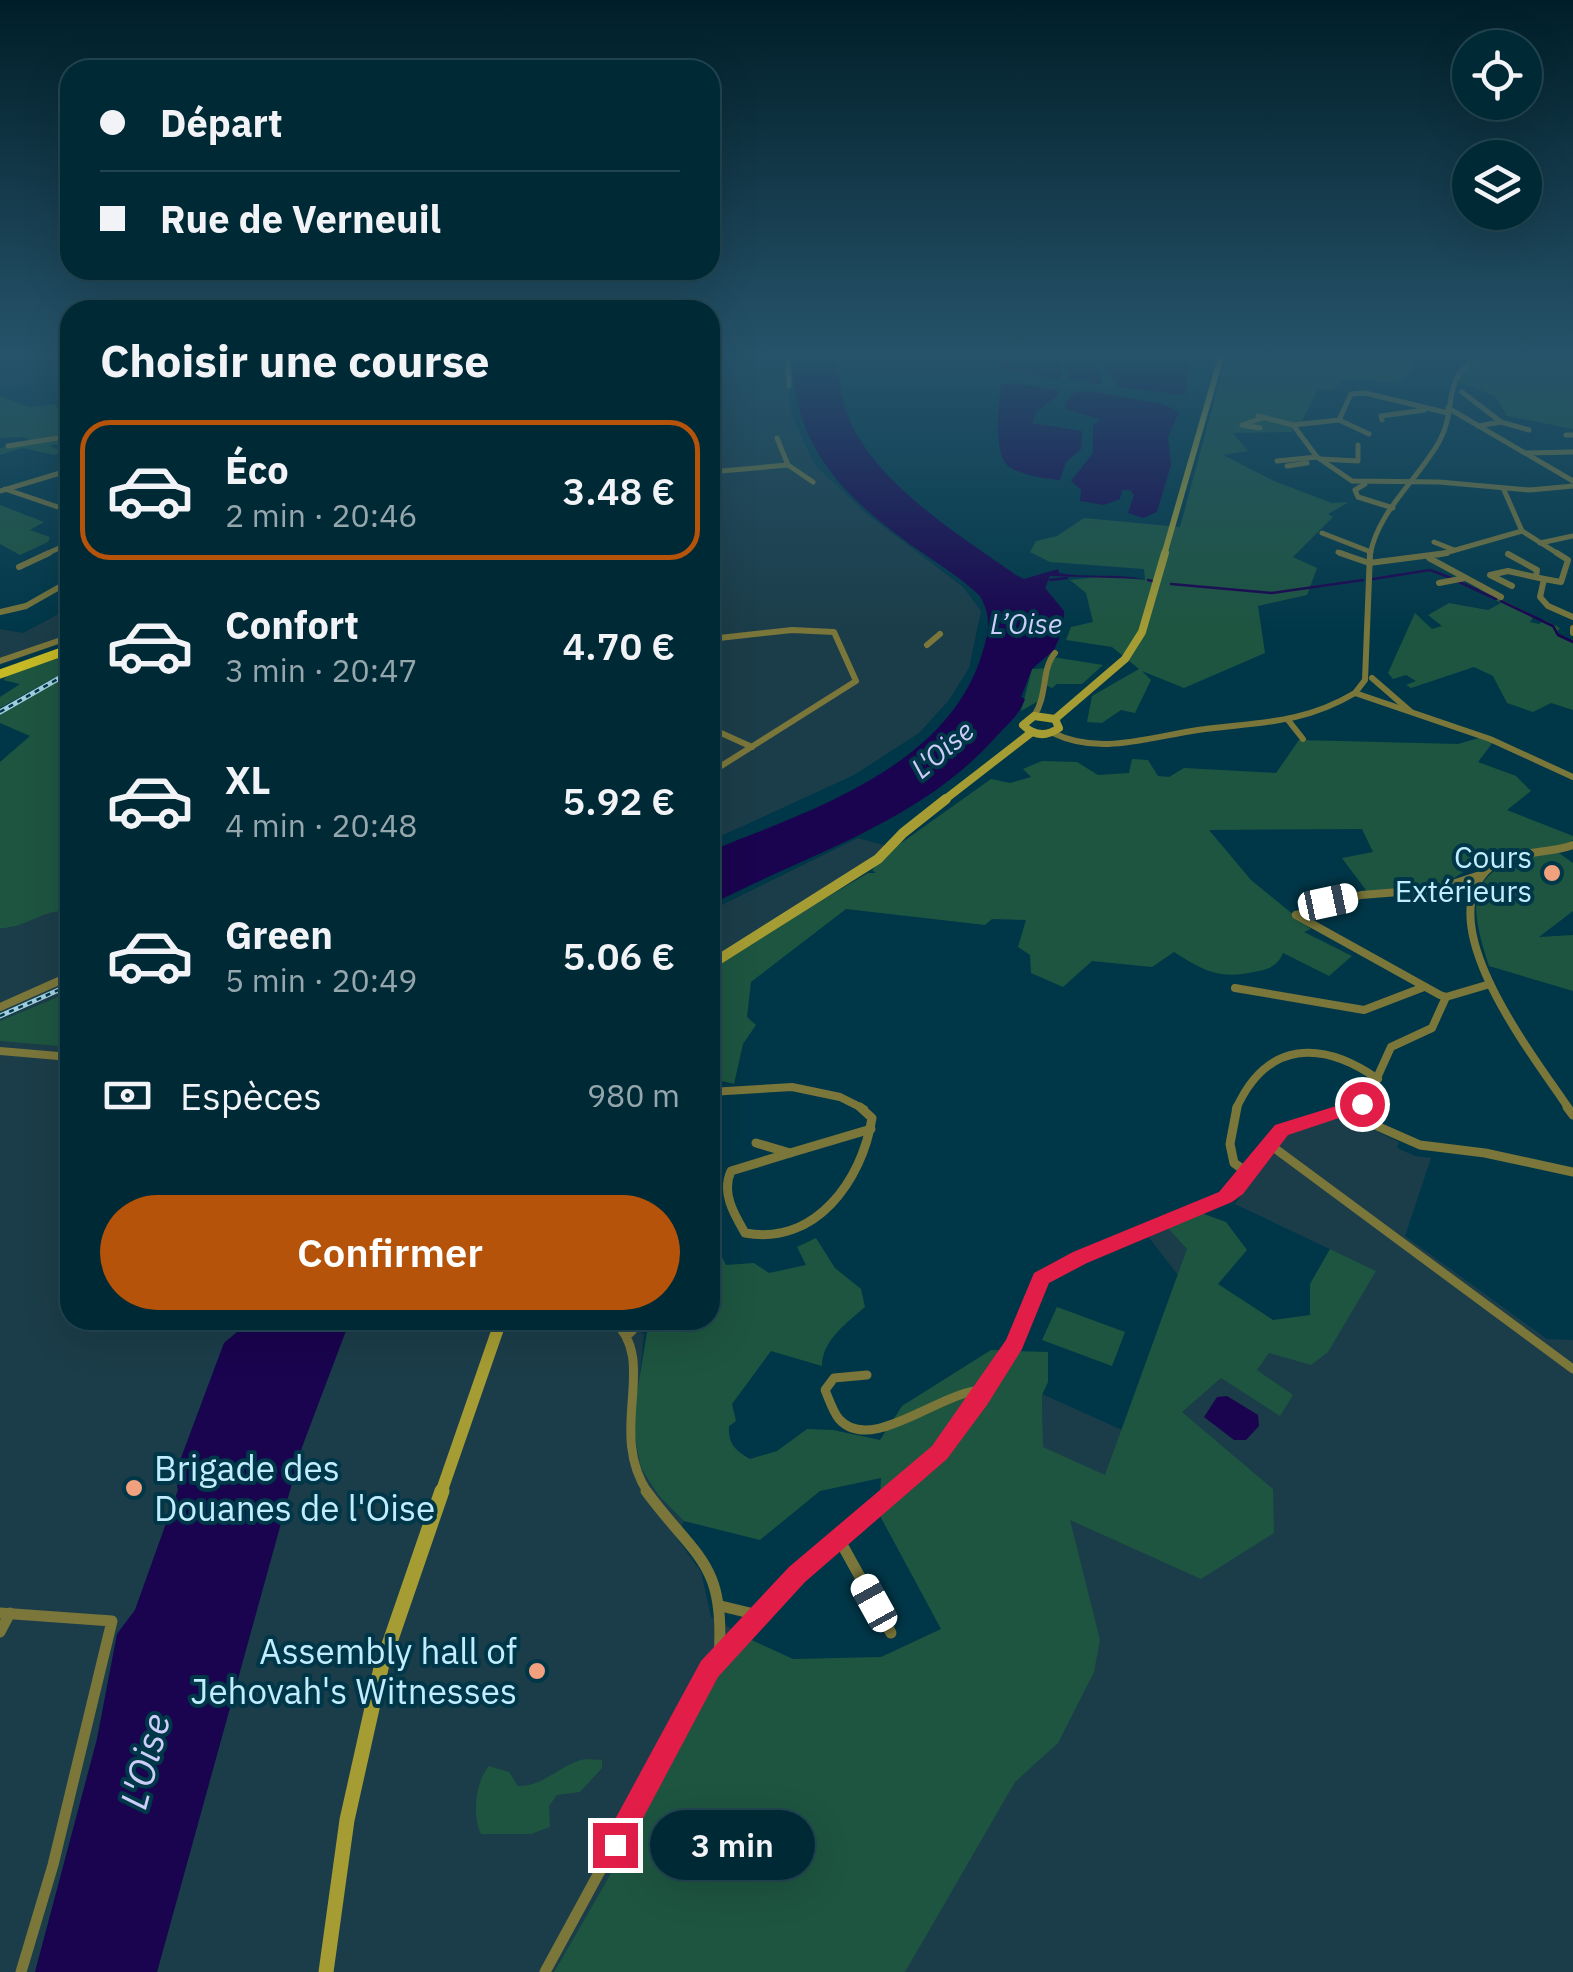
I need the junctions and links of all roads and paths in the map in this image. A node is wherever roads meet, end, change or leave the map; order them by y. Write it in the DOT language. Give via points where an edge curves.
graph roads {
  1 [pos="781,449"];
  2 [pos="1194,449"];
  3 [pos="1312,449"];
  4 [pos="1358,449"];
  5 [pos="1432,449"];
  6 [pos="1518,449"];
  7 [pos="1525,453"];
  8 [pos="1571,453"];
  9 [pos="1320,459"];
  10 [pos="1277,460"];
  11 [pos="788,466"];
  12 [pos="1287,466"];
  13 [pos="720,471"];
  14 [pos="60,473"];
  15 [pos="813,482"];
  16 [pos="1411,482"];
  17 [pos="1370,483"];
  18 [pos="1573,483"];
  19 [pos="3,490"];
  20 [pos="1504,490"];
  21 [pos="1521,490"];
  22 [pos="1509,500"];
  23 [pos="60,508"];
  24 [pos="1394,508"];
  25 [pos="1522,531"];
  26 [pos="1322,533"];
  27 [pos="1573,536"];
  28 [pos="1434,542"];
  29 [pos="1540,543"];
  30 [pos="60,548"];
  31 [pos="1454,550"];
  32 [pos="1338,552"];
  33 [pos="1371,552"];
  34 [pos="1508,554"];
  35 [pos="1428,558"];
  36 [pos="1570,562"];
  37 [pos="1369,563"];
  38 [pos="19,566"];
  39 [pos="1536,576"];
  40 [pos="1465,578"];
  41 [pos="1544,579"];
  42 [pos="1561,582"];
  43 [pos="1439,583"];
  44 [pos="1573,584"];
  45 [pos="60,586"];
  46 [pos="1512,586"];
  47 [pos="1501,597"];
  48 [pos="0,612"];
  49 [pos="1573,617"];
  50 [pos="940,634"];
  51 [pos="720,637"];
  52 [pos="60,641"];
  53 [pos="926,646"];
  54 [pos="60,652"];
  55 [pos="1055,653"];
  56 [pos="0,662"];
  57 [pos="0,674"];
  58 [pos="1372,678"];
  59 [pos="1355,693"];
  60 [pos="1411,712"];
  61 [pos="1034,716"];
  62 [pos="1054,719"];
  63 [pos="1288,720"];
  64 [pos="1032,732"];
  65 [pos="720,733"];
  66 [pos="1053,733"];
  67 [pos="1303,739"];
  68 [pos="752,748"];
  69 [pos="720,767"];
  70 [pos="1573,777"];
  71 [pos="1573,844"];
  72 [pos="1480,875"];
  73 [pos="720,959"];
  74 [pos="60,980"];
  75 [pos="1490,984"];
  76 [pos="1424,987"];
  77 [pos="1235,988"];
  78 [pos="1446,997"];
  79 [pos="0,1007"];
  80 [pos="0,1050"];
  81 [pos="60,1056"];
  82 [pos="1378,1079"];
  83 [pos="720,1092"];
  84 [pos="1345,1112"];
  85 [pos="1573,1115"];
  86 [pos="871,1129"];
  87 [pos="756,1144"];
  88 [pos="1270,1144"];
  89 [pos="790,1153"];
  90 [pos="1573,1172"];
  91 [pos="1248,1173"];
  92 [pos="494,1330"];
  93 [pos="625,1330"];
  94 [pos="633,1330"];
  95 [pos="630,1334"];
  96 [pos="1573,1369"];
  97 [pos="868,1374"];
  98 [pos="986,1390"];
  99 [pos="839,1539"];
  100 [pos="720,1606"];
  101 [pos="5,1613"];
  102 [pos="758,1615"];
  103 [pos="0,1632"];
  104 [pos="890,1633"];
  105 [pos="719,1657"];
  106 [pos="21,1972"];
  107 [pos="326,1972"];
  108 [pos="545,1972"];
  1 -- 11 [label="street"];
  2 -- 62 [label="main road" via="1142,632 1125,659"];
  3 -- 9 [label="street"];
  4 -- 9 [label="street" via="1358,461"];
  5 -- 16 [label="street"];
  6 -- 7 [label="street"];
  7 -- 8 [label="street"];
  7 -- 18 [label="street"];
  9 -- 10 [label="street"];
  9 -- 12 [label="street"];
  9 -- 17 [label="street" via="1346,479"];
  11 -- 13 [label="street"];
  11 -- 15 [label="street"];
  14 -- 19 [label="street"];
  16 -- 17 [label="street"];
  16 -- 20 [label="street"];
  16 -- 24 [label="street"];
  17 -- 24 [label="street" via="1354,493"];
  18 -- 21 [label="street"];
  19 -- 23 [label="street"];
  20 -- 21 [label="street"];
  20 -- 22 [label="street"];
  21 -- 22 [label="street" via="1522,496"];
  22 -- 25 [label="street"];
  24 -- 33 [label="street"];
  25 -- 29 [label="street"];
  25 -- 31 [label="street"];
  26 -- 33 [label="street"];
  27 -- 29 [label="street"];
  28 -- 31 [label="street"];
  29 -- 36 [label="street"];
  30 -- 38 [label="street"];
  31 -- 35 [label="street"];
  32 -- 37 [label="street"];
  33 -- 37 [label="street"];
  34 -- 39 [label="street" via="1537,570"];
  35 -- 37 [label="street"];
  35 -- 40 [label="street"];
  36 -- 42 [label="street"];
  37 -- 59 [label="street" via="1365,680"];
  39 -- 41 [label="street"];
  39 -- 46 [label="street" via="1490,575"];
  40 -- 43 [label="street"];
  40 -- 47 [label="street"];
  41 -- 42 [label="street"];
  41 -- 49 [label="street" via="1543,602"];
  42 -- 44 [label="street"];
  45 -- 48 [label="street"];
  50 -- 53 [label="street"];
  51 -- 68 [label="street" via="834,632 856,681"];
  52 -- 56 [label="street"];
  54 -- 57 [label="main road"];
  55 -- 61 [label="street"];
  58 -- 60 [label="street"];
  59 -- 60 [label="street"];
  59 -- 63 [label="street"];
  60 -- 70 [label="street"];
  61 -- 62 [label="main road"];
  61 -- 64 [label="main road" via="1024,724"];
  62 -- 66 [label="main road" via="1060,725"];
  63 -- 66 [label="street" via="1116,744 1064,740"];
  63 -- 67 [label="street"];
  64 -- 66 [label="main road"];
  64 -- 73 [label="main road" via="878,858"];
  65 -- 68 [label="street"];
  68 -- 69 [label="street"];
  71 -- 72 [label="street" via="1508,857"];
  72 -- 75 [label="street" via="1470,919"];
  72 -- 76 [label="street" via="1442,888 1361,895 1296,915"];
  74 -- 79 [label="street"];
  75 -- 78 [label="street"];
  75 -- 85 [label="street"];
  76 -- 77 [label="street" via="1368,1010"];
  76 -- 78 [label="street"];
  78 -- 82 [label="street" via="1432,1028 1391,1047"];
  80 -- 81 [label="street"];
  82 -- 84 [label="street" via="1366,1102"];
  82 -- 91 [label="street" via="1346,1058 1316,1051 1262,1074 1236,1104 1227,1130 1234,1163"];
  83 -- 86 [label="street" via="769,1086 828,1094 866,1109"];
  84 -- 88 [label="street" via="1294,1123"];
  84 -- 90 [label="street" via="1420,1145"];
  86 -- 89 [label="street"];
  86 -- 89 [label="street" via="852,1174 802,1229 786,1237 747,1235 726,1176"];
  87 -- 89 [label="street"];
  88 -- 91 [label="street"];
  88 -- 96 [label="street"];
  91 -- 98 [label="street" via="1226,1197 1046,1275"];
  92 -- 107 [label="main road" via="377,1685 345,1834"];
  93 -- 95 [label="street"];
  94 -- 95 [label="street"];
  95 -- 100 [label="street" via="631,1461 650,1498 696,1545"];
  97 -- 98 [label="street" via="834,1378 825,1390 839,1417 867,1431 888,1428 967,1386"];
  98 -- 99 [label="street" via="940,1452"];
  99 -- 102 [label="street"];
  99 -- 104 [label="street"];
  100 -- 102 [label="street"];
  100 -- 105 [label="street"];
  101 -- 103 [label="street"];
  101 -- 106 [label="street" via="112,1621"];
  102 -- 105 [label="street"];
  105 -- 108 [label="street"];
}
